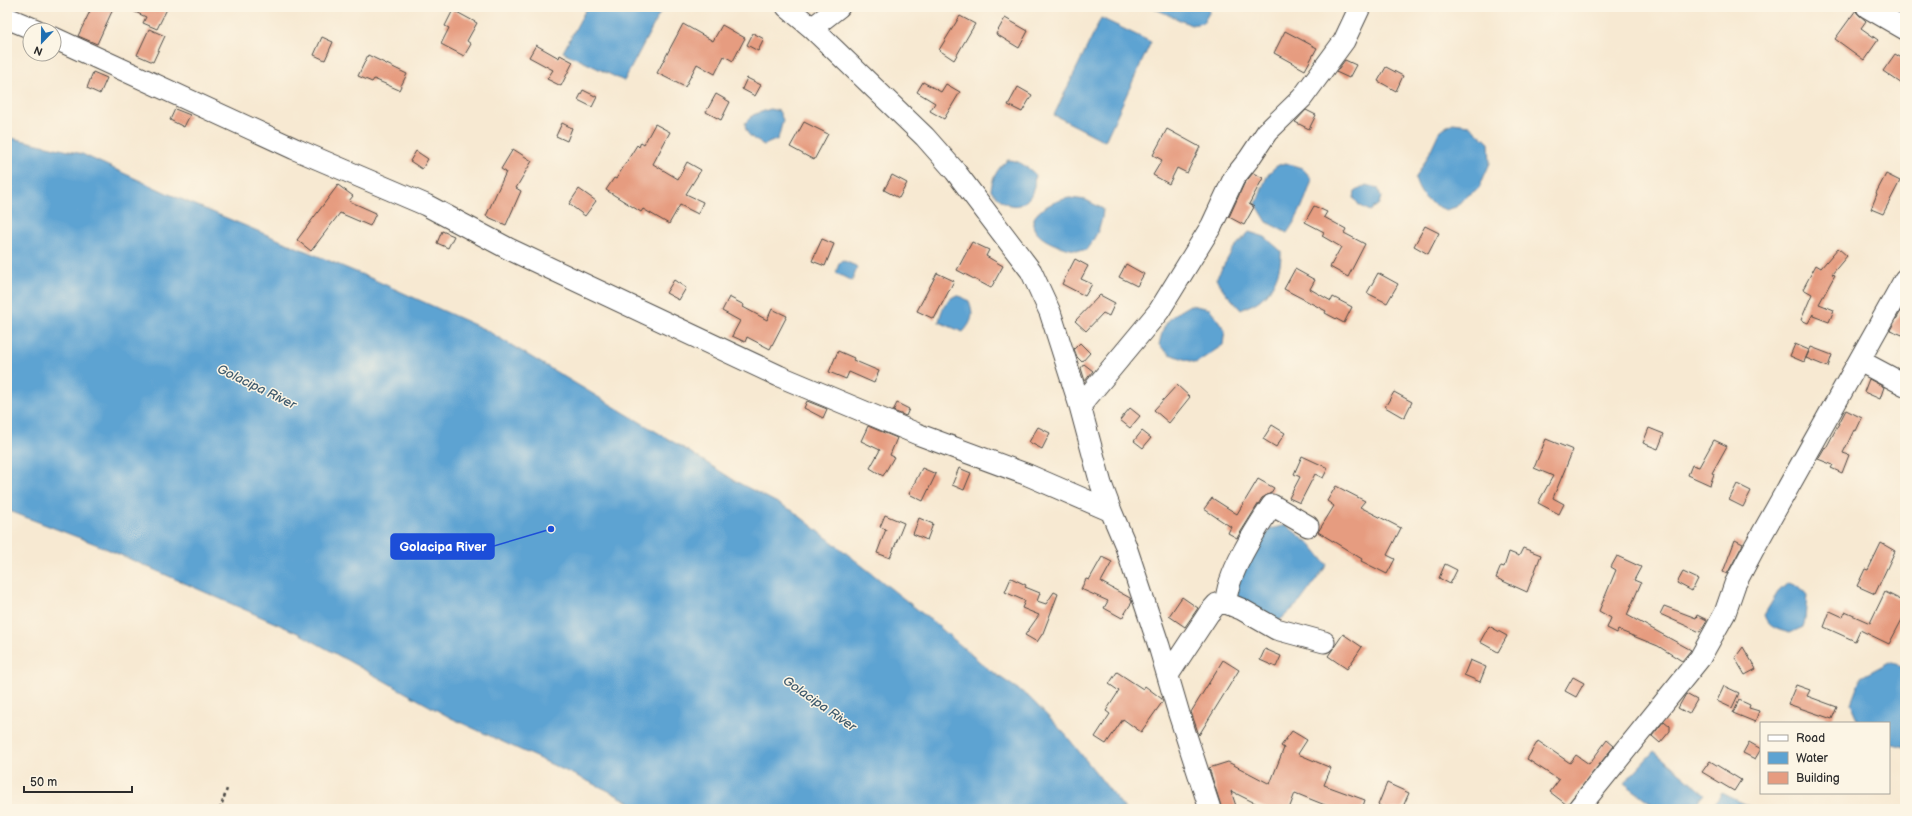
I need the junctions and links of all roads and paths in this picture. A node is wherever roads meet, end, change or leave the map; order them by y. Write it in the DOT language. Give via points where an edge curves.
graph roads {
  1 [pos="787,7"];
  2 [pos="839,7"];
  3 [pos="1360,7"];
  4 [pos="1867,7"];
  5 [pos="7,18"];
  6 [pos="22,24"];
  7 [pos="812,28"];
  8 [pos="1905,30"];
  9 [pos="62,42"];
  10 [pos="1905,279"];
  11 [pos="1860,361"];
  12 [pos="1905,385"];
  13 [pos="1080,406"];
  14 [pos="1111,511"];
  15 [pos="1308,526"];
  16 [pos="1226,603"];
  17 [pos="1324,642"];
  18 [pos="1168,675"];
  19 [pos="227,789"];
  20 [pos="220,809"];
  21 [pos="1210,809"];
  22 [pos="1578,809"];
  1 -- 7 [label="street"];
  2 -- 7 [label="street"];
  3 -- 13 [label="street" via="1344,41 1307,91 1267,132 1234,178 1212,224 1159,311"];
  4 -- 8 [label="street"];
  5 -- 6 [label="street"];
  7 -- 13 [label="street" via="925,137 955,171 1031,271 1050,312"];
  9 -- 14 [label="street" via="426,205 509,249 779,376 920,436 1028,475"];
  10 -- 11 [label="street"];
  11 -- 12 [label="street"];
  11 -- 22 [label="street" via="1753,550 1735,584 1725,613 1700,658"];
  13 -- 14 [label="street"];
  14 -- 18 [label="street" via="1135,573"];
  15 -- 16 [label="street" via="1272,505 1241,558 1226,594"];
  16 -- 17 [label="street" via="1276,629"];
  16 -- 18 [label="street" via="1217,604 1209,613"];
  18 -- 21 [label="street"];
  19 -- 20 [label="path"];
}
